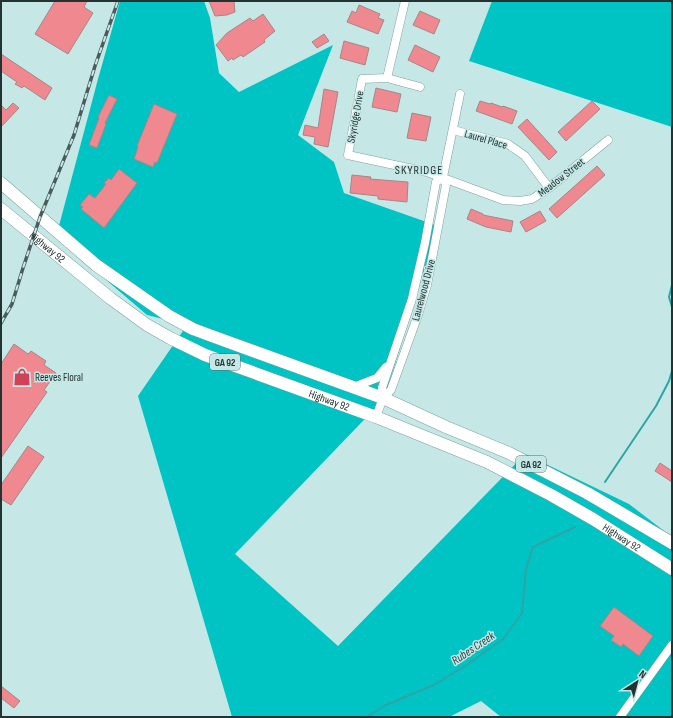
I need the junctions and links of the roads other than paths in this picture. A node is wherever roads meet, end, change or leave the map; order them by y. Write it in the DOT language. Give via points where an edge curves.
graph roads {
  1 [pos="405,1"];
  2 [pos="387,78"];
  3 [pos="420,87"];
  4 [pos="460,94"];
  5 [pos="453,130"];
  6 [pos="608,140"];
  7 [pos="442,178"];
  8 [pos="1,183"];
  9 [pos="550,188"];
  10 [pos="1,208"];
  11 [pos="96,265"];
  12 [pos="87,278"];
  13 [pos="389,363"];
  14 [pos="354,387"];
  15 [pos="383,398"];
  16 [pos="376,417"];
  17 [pos="672,543"];
  18 [pos="672,569"];
  19 [pos="672,645"];
  20 [pos="620,717"];
  1 -- 2 [label="street"];
  2 -- 3 [label="street, Skyridge Drive"];
  2 -- 7 [label="street, Skyridge Drive" via="362,79 348,155 427,172"];
  4 -- 5 [label="street, Laurelwood Drive"];
  5 -- 7 [label="street, Laurelwood Drive"];
  5 -- 9 [label="street, Laurel Place" via="508,144 524,156"];
  6 -- 9 [label="street, Meadow Street"];
  7 -- 9 [label="street, Meadow Street" via="503,200 532,199"];
  7 -- 13 [label="street, Laurelwood Drive" via="436,182 412,299"];
  7 -- 15 [label="street, Laurelwood Drive" via="446,185 427,285 391,390"];
  8 -- 11 [label="main road, Highway 92 / GA 92"];
  10 -- 12 [label="main road, Highway 92 / GA 92"];
  11 -- 12 [label="main road"];
  11 -- 14 [label="main road, Highway 92 / GA 92" via="169,316 193,328"];
  12 -- 16 [label="main road, Highway 92 / GA 92" via="147,324 205,355"];
  13 -- 14 [label="street, Laurelwood Drive" via="377,378"];
  13 -- 15 [label="street, Laurelwood Drive" via="382,388"];
  14 -- 15 [label="main road, Highway 92 / GA 92"];
  15 -- 16 [label="street, Laurelwood Drive"];
  15 -- 17 [label="main road, Highway 92 / GA 92" via="516,457 588,493"];
  16 -- 18 [label="main road, Highway 92 / GA 92" via="506,471 593,518"];
  19 -- 20 [label="street"];
}
